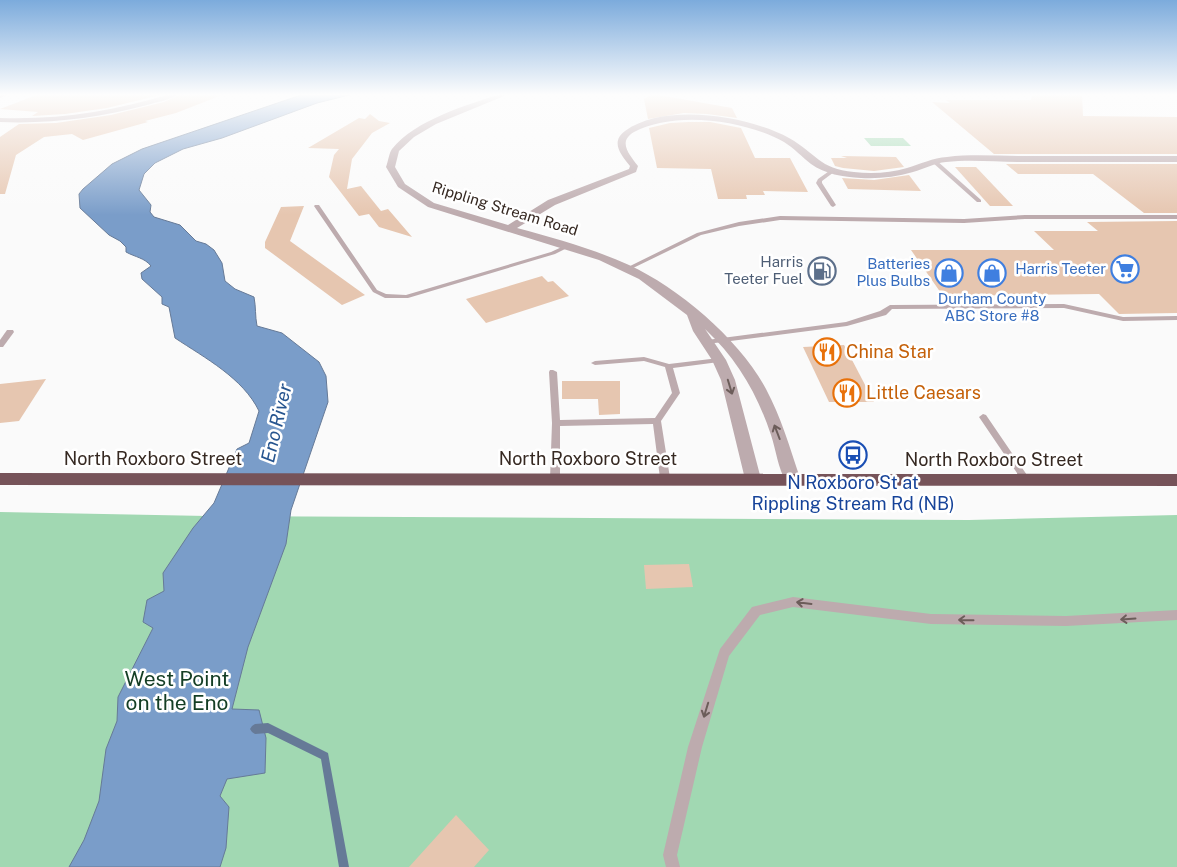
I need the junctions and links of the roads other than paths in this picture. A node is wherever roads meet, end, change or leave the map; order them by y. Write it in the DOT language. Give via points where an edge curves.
graph roads {
  1 [pos="412,134"];
  2 [pos="627,134"];
  3 [pos="773,134"];
  4 [pos="1177,159"];
  5 [pos="934,161"];
  6 [pos="832,171"];
  7 [pos="979,201"];
  8 [pos="833,205"];
  9 [pos="318,206"];
  10 [pos="1177,217"];
  11 [pos="509,229"];
  12 [pos="568,246"];
  13 [pos="628,269"];
  14 [pos="692,313"];
  15 [pos="1177,318"];
  16 [pos="10,332"];
  17 [pos="725,340"];
  18 [pos="707,342"];
  19 [pos="0,345"];
  20 [pos="719,360"];
  21 [pos="595,363"];
  22 [pos="669,366"];
  23 [pos="553,372"];
  24 [pos="983,417"];
  25 [pos="657,421"];
  26 [pos="556,423"];
  27 [pos="665,478"];
  28 [pos="752,478"];
  29 [pos="792,478"];
  30 [pos="0,479"];
  31 [pos="555,479"];
  32 [pos="1026,480"];
  33 [pos="1177,480"];
  34 [pos="1177,615"];
  35 [pos="673,867"];
  1 -- 11 [label="street, Rippling Stream Road" via="398,146 391,163 399,183 416,198 441,209"];
  2 -- 11 [label="street" via="620,146 634,166 633,170 546,204"];
  3 -- 6 [label="street" via="802,150 814,163"];
  4 -- 5 [label="street"];
  5 -- 6 [label="street" via="895,174"];
  5 -- 7 [label="lane"];
  6 -- 8 [label="lane" via="819,183"];
  9 -- 12 [label="lane" via="375,291 385,296 406,297"];
  10 -- 13 [label="lane" via="1025,217 964,221 780,218 698,234"];
  11 -- 12 [label="street, Rippling Stream Road"];
  12 -- 13 [label="street, Rippling Stream Road"];
  13 -- 14 [label="street, Rippling Stream Road" via="659,287"];
  14 -- 17 [label="street, Rippling Stream Road"];
  14 -- 18 [label="street, Rippling Stream Road"];
  15 -- 17 [label="lane" via="1123,318 1064,306 890,307 882,313 847,324"];
  16 -- 19 [label="lane"];
  17 -- 18 [label="lane"];
  29 -- 17 [label="street, Rippling Stream Road, one-way" via="753,377"];
  18 -- 20 [label="street, Rippling Stream Road"];
  20 -- 22 [label="lane"];
  20 -- 28 [label="street, Rippling Stream Road, one-way" via="728,380"];
  21 -- 22 [label="lane" via="644,358"];
  22 -- 25 [label="lane" via="676,393"];
  23 -- 26 [label="lane"];
  24 -- 32 [label="lane"];
  25 -- 26 [label="lane"];
  25 -- 27 [label="lane"];
  26 -- 31 [label="lane"];
  27 -- 28 [label="highway, North Roxboro Street"];
  27 -- 31 [label="highway, North Roxboro Street"];
  28 -- 29 [label="highway, North Roxboro Street"];
  29 -- 32 [label="highway, North Roxboro Street"];
  30 -- 31 [label="highway, North Roxboro Street"];
  32 -- 33 [label="highway, North Roxboro Street"];
  34 -- 35 [label="lane, one-way" via="1066,621 931,619 793,602 756,611 724,653 695,746 670,855"];
}
